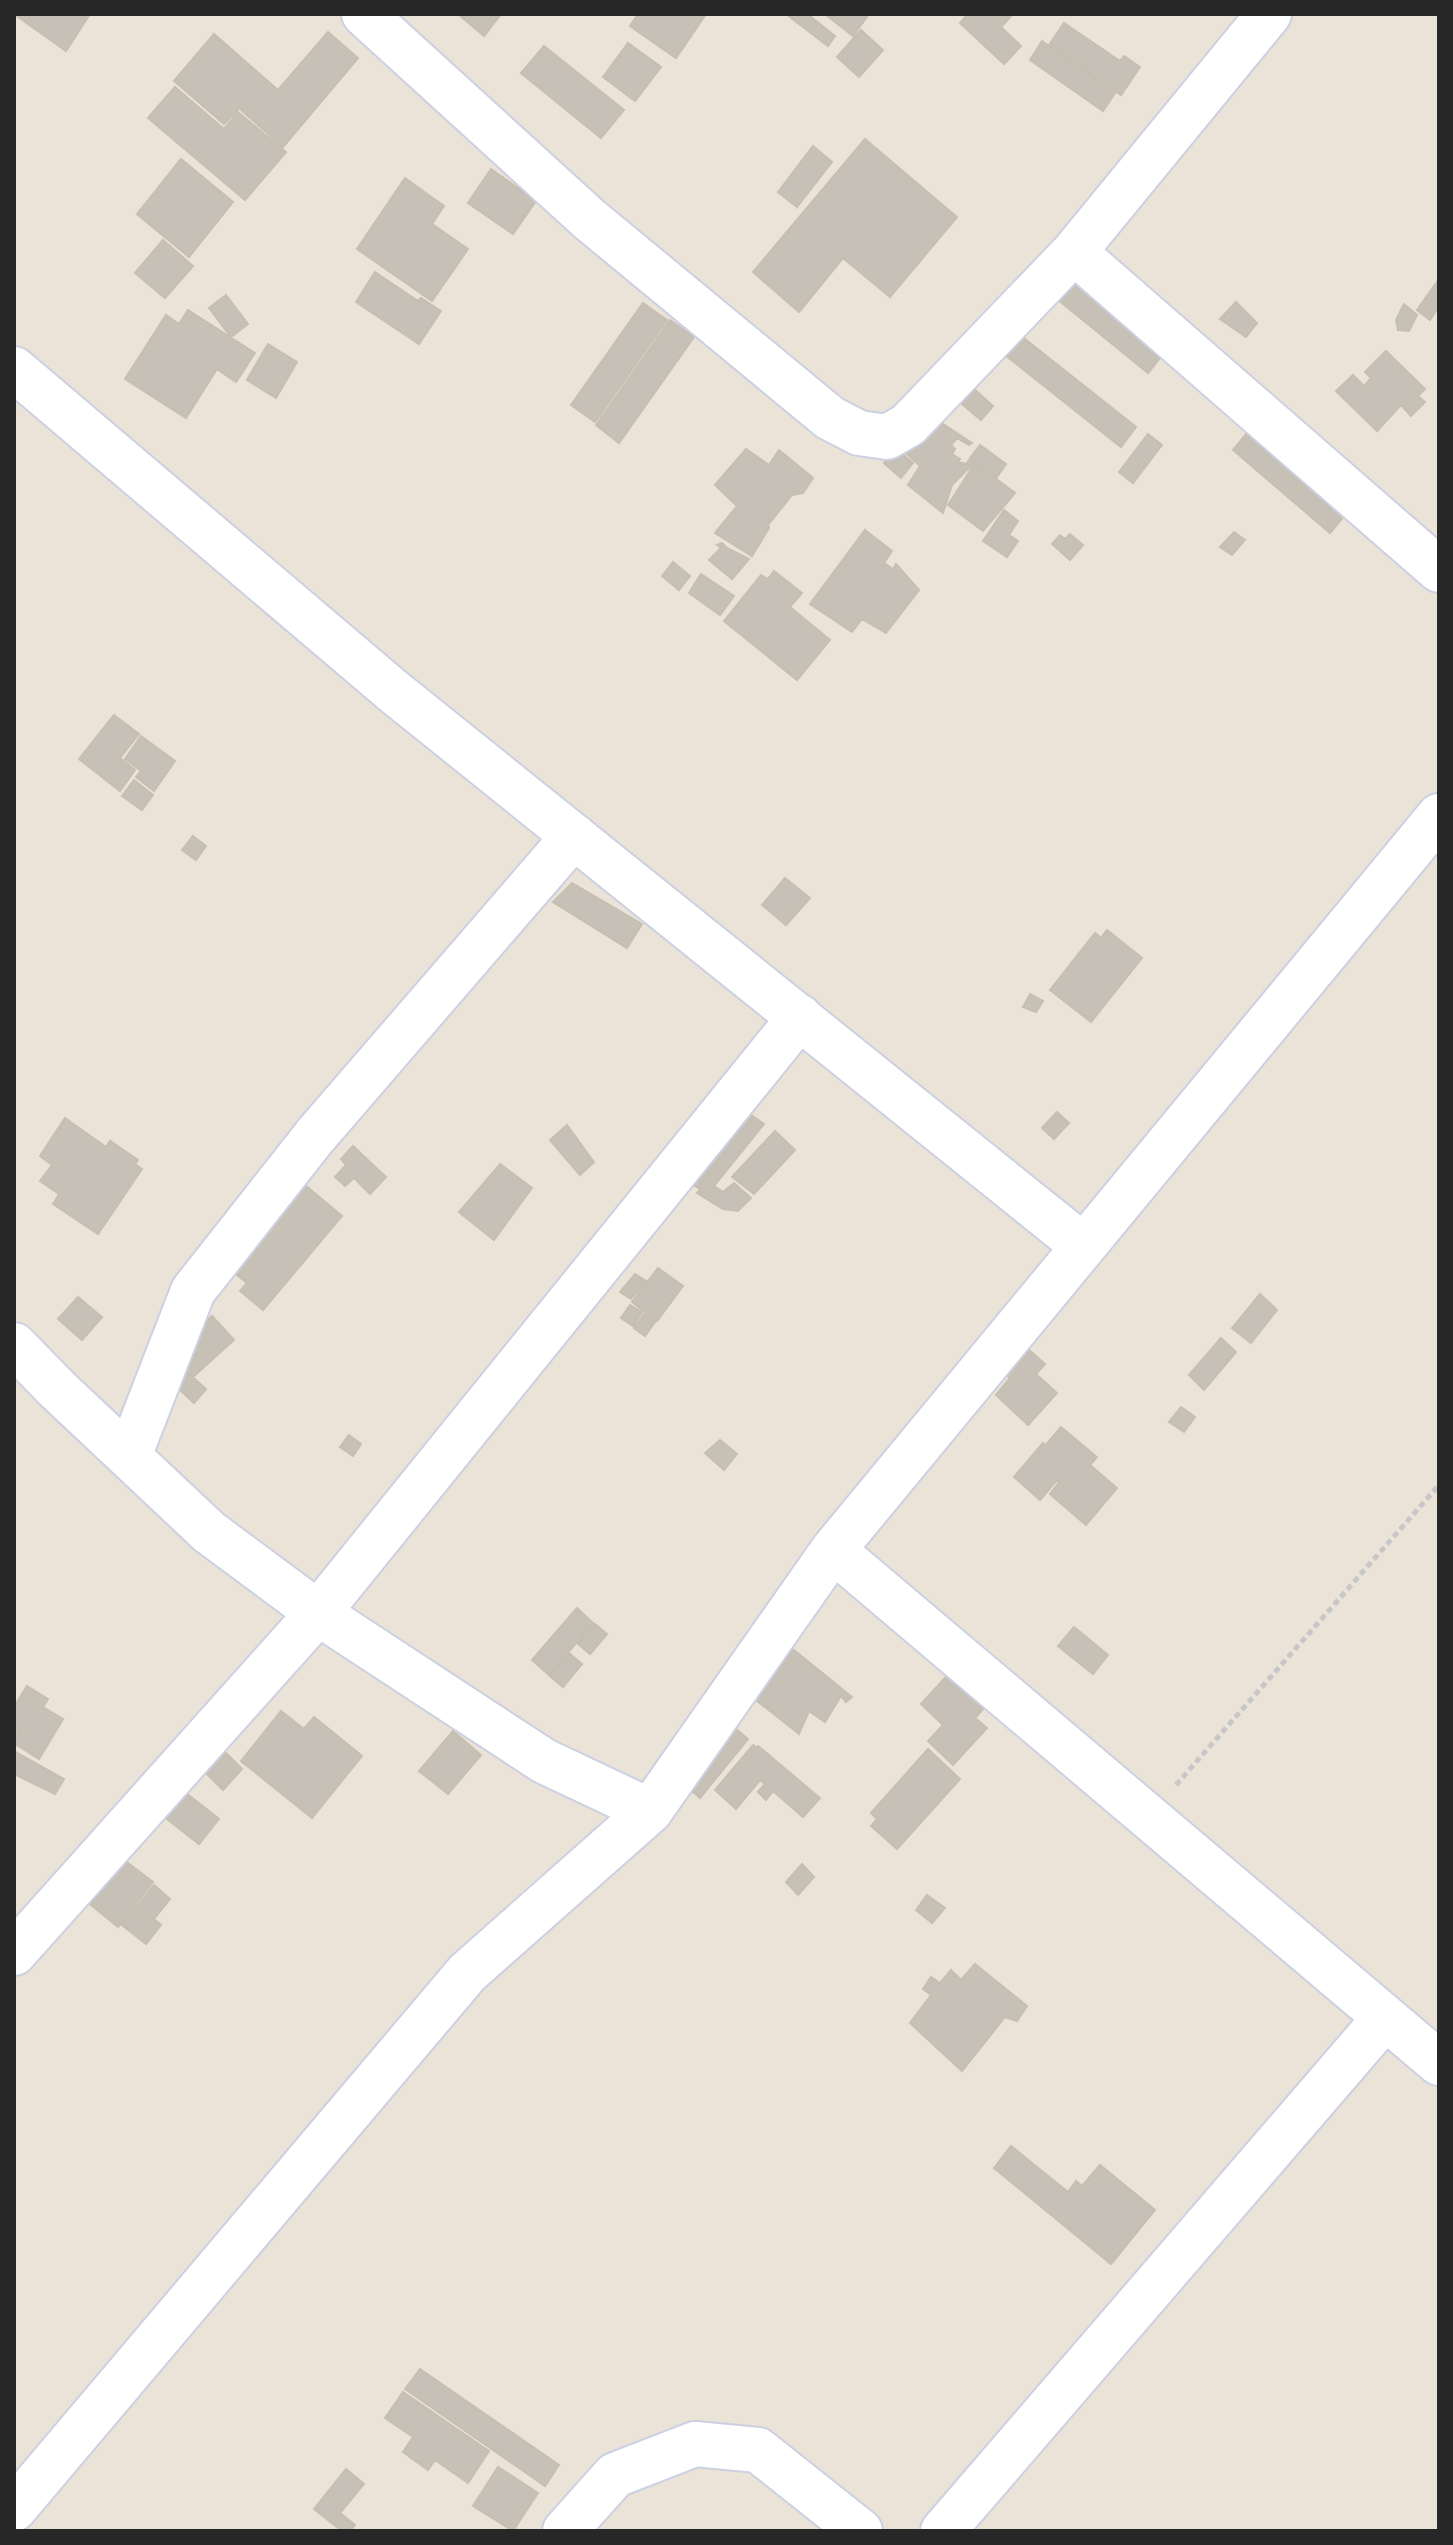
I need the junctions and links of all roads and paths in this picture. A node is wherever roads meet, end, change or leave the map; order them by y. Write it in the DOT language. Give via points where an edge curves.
graph roads {
  1 [pos="364,14"];
  2 [pos="1269,14"];
  3 [pos="1074,252"];
  4 [pos="14,369"];
  5 [pos="1439,570"];
  6 [pos="1439,816"];
  7 [pos="574,836"];
  8 [pos="800,1017"];
  9 [pos="1082,1245"];
  10 [pos="14,1345"];
  11 [pos="129,1456"];
  12 [pos="1439,1485"];
  13 [pos="833,1550"];
  14 [pos="318,1613"];
  15 [pos="650,1811"];
  16 [pos="1148,1817"];
  17 [pos="14,1953"];
  18 [pos="1384,2019"];
  19 [pos="1439,2063"];
  20 [pos="14,2509"];
  21 [pos="565,2531"];
  22 [pos="860,2531"];
  23 [pos="943,2531"];
  1 -- 3 [label="street" via="589,219 830,418 859,433 887,437 908,425"];
  2 -- 3 [label="street"];
  3 -- 5 [label="street"];
  4 -- 7 [label="street" via="393,691"];
  6 -- 9 [label="street"];
  7 -- 8 [label="street"];
  7 -- 11 [label="street" via="315,1136 193,1291"];
  8 -- 9 [label="street"];
  8 -- 14 [label="street"];
  9 -- 13 [label="street"];
  10 -- 11 [label="street"];
  11 -- 14 [label="street" via="209,1532"];
  12 -- 16 [label="path"];
  13 -- 15 [label="street"];
  13 -- 16 [label="street"];
  14 -- 15 [label="street" via="544,1761"];
  14 -- 17 [label="street"];
  15 -- 20 [label="street" via="467,1973"];
  16 -- 18 [label="street"];
  18 -- 19 [label="street"];
  18 -- 23 [label="street"];
  21 -- 22 [label="street" via="615,2475 695,2444 758,2450"];
}
